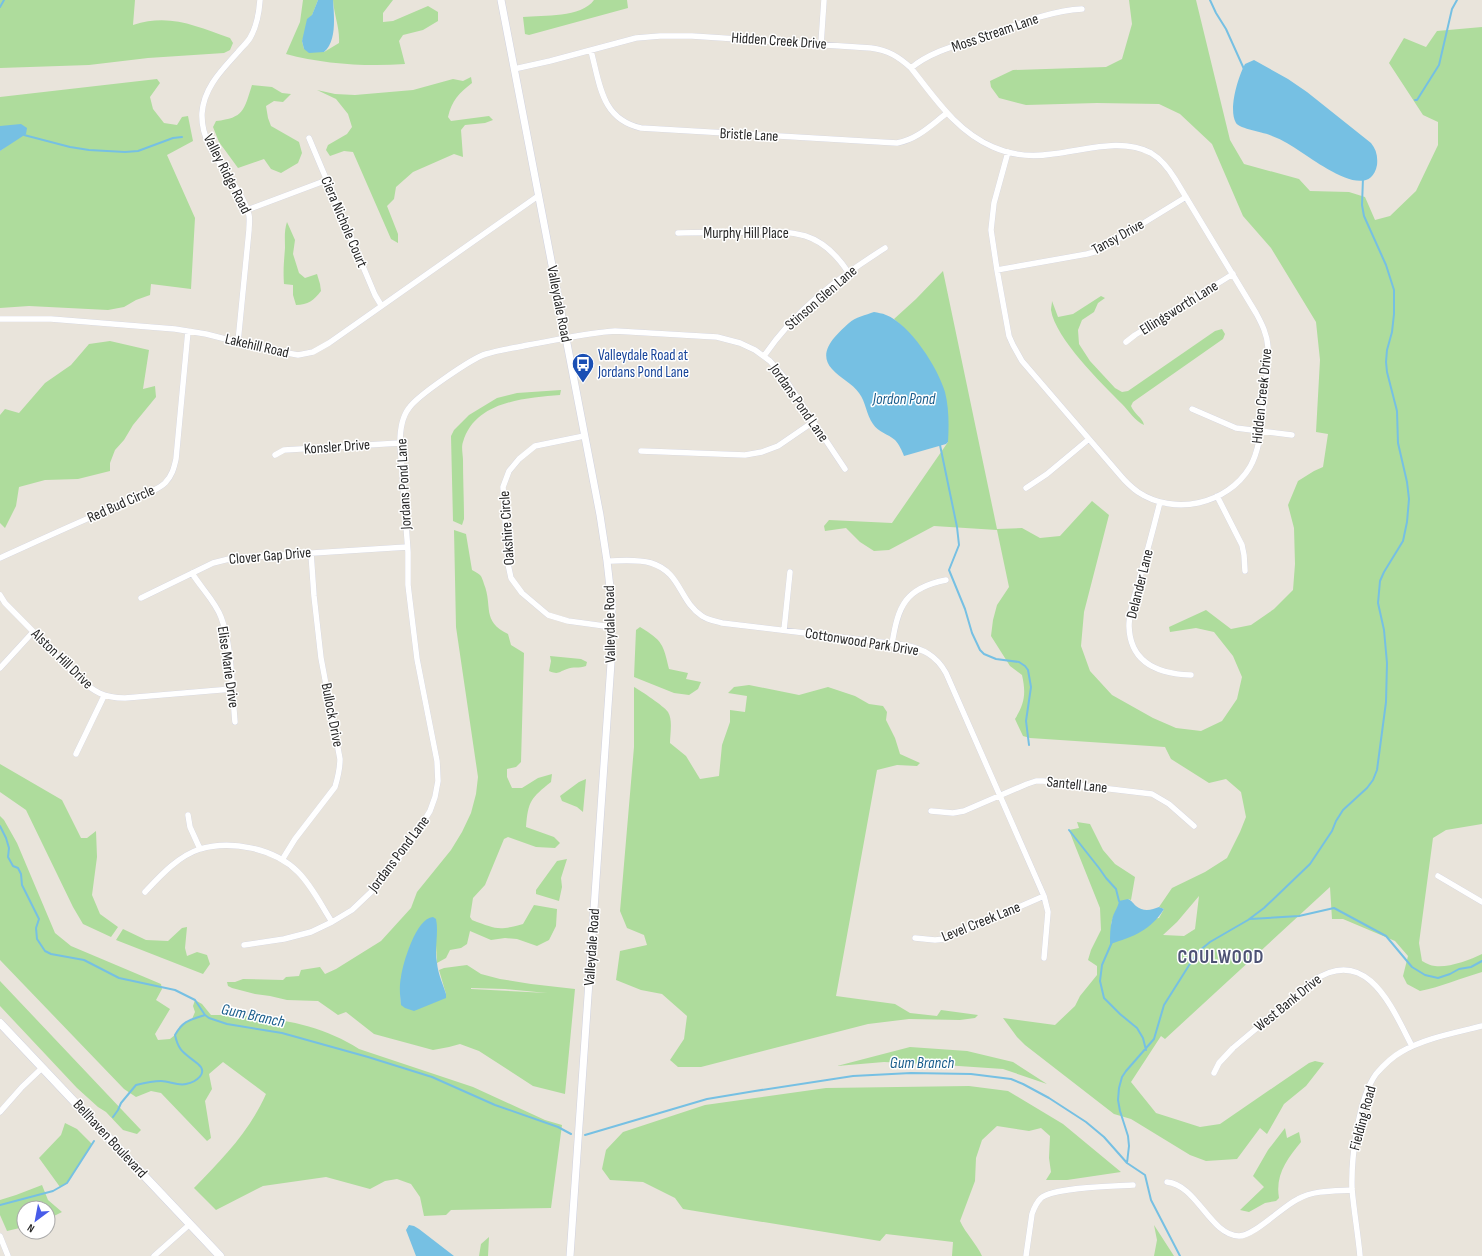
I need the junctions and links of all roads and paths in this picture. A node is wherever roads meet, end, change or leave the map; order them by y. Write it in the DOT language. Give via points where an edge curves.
graph roads {
  1 [pos="260,0"];
  2 [pos="501,0"];
  3 [pos="824,0"];
  4 [pos="1082,9"];
  5 [pos="821,44"];
  6 [pos="591,51"];
  7 [pos="911,68"];
  8 [pos="514,69"];
  9 [pos="947,113"];
  10 [pos="309,138"];
  11 [pos="1008,152"];
  12 [pos="327,180"];
  13 [pos="538,196"];
  14 [pos="1186,197"];
  15 [pos="247,210"];
  16 [pos="678,233"];
  17 [pos="885,248"];
  18 [pos="997,270"];
  19 [pos="848,272"];
  20 [pos="1233,274"];
  21 [pos="381,305"];
  22 [pos="0,319"];
  23 [pos="188,331"];
  24 [pos="566,338"];
  25 [pos="238,342"];
  26 [pos="1126,342"];
  27 [pos="764,356"];
  28 [pos="1192,409"];
  29 [pos="813,422"];
  30 [pos="1260,432"];
  31 [pos="1292,435"];
  32 [pos="584,436"];
  33 [pos="1089,439"];
  34 [pos="400,443"];
  35 [pos="641,451"];
  36 [pos="275,455"];
  37 [pos="845,469"];
  38 [pos="1026,488"];
  39 [pos="1217,496"];
  40 [pos="1160,502"];
  41 [pos="407,547"];
  42 [pos="312,553"];
  43 [pos="0,558"];
  44 [pos="607,561"];
  45 [pos="1244,571"];
  46 [pos="790,572"];
  47 [pos="192,573"];
  48 [pos="946,580"];
  49 [pos="0,596"];
  50 [pos="141,598"];
  51 [pos="612,627"];
  52 [pos="784,630"];
  53 [pos="33,632"];
  54 [pos="892,644"];
  55 [pos="0,668"];
  56 [pos="1191,675"];
  57 [pos="232,689"];
  58 [pos="104,696"];
  59 [pos="235,722"];
  60 [pos="76,754"];
  61 [pos="1000,795"];
  62 [pos="931,811"];
  63 [pos="188,815"];
  64 [pos="1194,826"];
  65 [pos="200,850"];
  66 [pos="282,860"];
  67 [pos="1438,876"];
  68 [pos="144,892"];
  69 [pos="1044,896"];
  70 [pos="1482,902"];
  71 [pos="332,922"];
  72 [pos="915,938"];
  73 [pos="244,944"];
  74 [pos="1044,958"];
  75 [pos="0,1023"];
  76 [pos="1482,1026"];
  77 [pos="1412,1046"];
  78 [pos="42,1068"];
  79 [pos="1214,1073"];
  80 [pos="0,1112"];
  81 [pos="1167,1182"];
  82 [pos="1133,1185"];
  83 [pos="1352,1190"];
  84 [pos="190,1224"];
  85 [pos="0,1236"];
  86 [pos="8,1256"];
  87 [pos="154,1256"];
  88 [pos="220,1256"];
  89 [pos="570,1256"];
  90 [pos="1026,1256"];
  91 [pos="1360,1256"];
  1 -- 15 [label="street, Valley Ridge Road" via="259,16 250,39 215,78 209,88 202,114 207,140"];
  2 -- 8 [label="street, Valleydale Road"];
  3 -- 5 [label="street"];
  4 -- 7 [label="street, Moss Stream Lane" via="1053,13 953,47 925,58"];
  5 -- 6 [label="street, Hidden Creek Drive" via="660,36 636,38"];
  5 -- 7 [label="street, Hidden Creek Drive" via="882,50 899,57"];
  6 -- 8 [label="street, Hidden Creek Drive"];
  6 -- 9 [label="street, Bristle Lane" via="610,109 618,119 641,128 898,144 916,137"];
  7 -- 9 [label="street, Hidden Creek Drive"];
  8 -- 13 [label="street, Valleydale Road"];
  9 -- 11 [label="street, Hidden Creek Drive" via="975,137 992,147"];
  10 -- 12 [label="street, Ciera Nichole Court"];
  11 -- 14 [label="street, Hidden Creek Drive" via="1052,155 1103,147 1129,146 1159,159 1168,168"];
  11 -- 18 [label="street, Hidden Creek Drive" via="991,221"];
  12 -- 15 [label="street"];
  12 -- 21 [label="street, Ciera Nichole Court" via="374,295"];
  13 -- 21 [label="street, Lakehill Road"];
  13 -- 24 [label="street, Valleydale Road"];
  14 -- 18 [label="street, Tansy Drive" via="1098,251"];
  14 -- 20 [label="street, Hidden Creek Drive"];
  15 -- 25 [label="street, Valley Ridge Road" via="249,230"];
  16 -- 19 [label="street, Murphy Hill Place" via="794,232 824,245"];
  17 -- 19 [label="street, Stinson Glen Lane"];
  18 -- 33 [label="street, Hidden Creek Drive" via="1013,345 1022,361"];
  19 -- 27 [label="street, Stinson Glen Lane" via="804,308"];
  20 -- 26 [label="street, Ellingsworth Lane"];
  20 -- 30 [label="street, Hidden Creek Drive" via="1264,326 1266,336 1268,358"];
  21 -- 25 [label="street, Lakehill Road" via="329,343 304,355 286,354"];
  22 -- 23 [label="street, Lakehill Road" via="51,319"];
  23 -- 25 [label="street, Lakehill Road"];
  23 -- 43 [label="street, Red Bud Circle" via="176,459 169,478 150,492"];
  24 -- 27 [label="street, Jordans Pond Lane" via="615,331 703,335 740,343"];
  24 -- 32 [label="street, Valleydale Road"];
  24 -- 34 [label="street, Jordans Pond Lane" via="485,354 471,361 419,397 408,408 401,429"];
  27 -- 29 [label="street, Jordans Pond Lane" via="783,376"];
  28 -- 30 [label="street" via="1236,428"];
  29 -- 35 [label="street" via="778,446 745,455"];
  29 -- 37 [label="street, Jordans Pond Lane"];
  30 -- 31 [label="street"];
  30 -- 39 [label="street, Hidden Creek Drive" via="1250,467 1233,486"];
  32 -- 44 [label="street, Valleydale Road"];
  32 -- 51 [label="street, Oakshire Circle" via="535,446 509,471 503,487 508,564 511,578 522,593 548,615 568,621"];
  33 -- 38 [label="street"];
  33 -- 40 [label="street, Hidden Creek Drive" via="1130,486"];
  34 -- 36 [label="street, Konsler Drive" via="284,450"];
  34 -- 41 [label="street, Jordans Pond Lane"];
  39 -- 40 [label="street, Hidden Creek Drive" via="1186,505"];
  39 -- 45 [label="street" via="1242,545"];
  40 -- 56 [label="street, Delander Lane" via="1134,600 1129,625 1130,634 1136,652 1152,667 1161,671"];
  41 -- 42 [label="street, Clover Gap Drive"];
  41 -- 71 [label="street, Jordans Pond Lane" via="413,630 437,761 438,780 435,797 424,824 371,892 352,910"];
  42 -- 47 [label="street, Clover Gap Drive" via="233,558 213,563"];
  42 -- 66 [label="street, Bullock Drive" via="321,658 340,768 335,786"];
  44 -- 51 [label="street, Valleydale Road"];
  44 -- 52 [label="street, Cottonwood Park Drive" via="650,563 665,570 677,582 684,597 695,610 708,619"];
  46 -- 52 [label="street"];
  47 -- 50 [label="street, Clover Gap Drive"];
  47 -- 57 [label="street, Elise Marie Drive" via="221,616 226,634"];
  48 -- 54 [label="street" via="928,584 904,602 896,621"];
  49 -- 53 [label="street, Alston Hill Drive"];
  51 -- 89 [label="street, Valleydale Road"];
  52 -- 54 [label="street, Cottonwood Park Drive"];
  53 -- 55 [label="street"];
  53 -- 58 [label="street, Alston Hill Drive" via="92,690"];
  54 -- 61 [label="street, Cottonwood Park Drive" via="924,650 940,663"];
  57 -- 58 [label="street, Alston Hill Drive" via="125,698"];
  57 -- 59 [label="street, Elise Marie Drive"];
  58 -- 60 [label="street"];
  61 -- 62 [label="street, Santell Lane" via="964,811"];
  61 -- 64 [label="street, Santell Lane" via="1036,781 1142,792 1160,798"];
  61 -- 69 [label="street, Cottonwood Park Drive"];
  63 -- 65 [label="street"];
  65 -- 66 [label="street" via="229,846 247,847"];
  65 -- 68 [label="street" via="184,857"];
  66 -- 71 [label="street" via="297,871 312,888"];
  67 -- 70 [label="street"];
  69 -- 72 [label="street, Level Creek Lane" via="945,939"];
  69 -- 74 [label="street, Cottonwood Park Drive" via="1048,912"];
  71 -- 73 [label="street, Jordans Pond Lane" via="311,932"];
  75 -- 78 [label="main road, Bellhaven Boulevard"];
  76 -- 77 [label="street, Fielding Road"];
  77 -- 79 [label="street, West Bank Drive" via="1379,988 1355,972 1337,970 1313,981 1224,1056"];
  77 -- 83 [label="street, Fielding Road" via="1400,1052 1384,1066 1376,1074 1369,1088 1354,1151"];
  78 -- 80 [label="street"];
  78 -- 84 [label="main road, Bellhaven Boulevard"];
  81 -- 83 [label="street" via="1187,1192 1219,1227 1239,1236 1255,1229 1299,1198 1325,1192"];
  82 -- 90 [label="street" via="1067,1190 1051,1193 1042,1198 1032,1214"];
  83 -- 91 [label="street, Fielding Road"];
  84 -- 87 [label="street"];
  84 -- 88 [label="main road, Bellhaven Boulevard"];
  85 -- 86 [label="street"];
}
